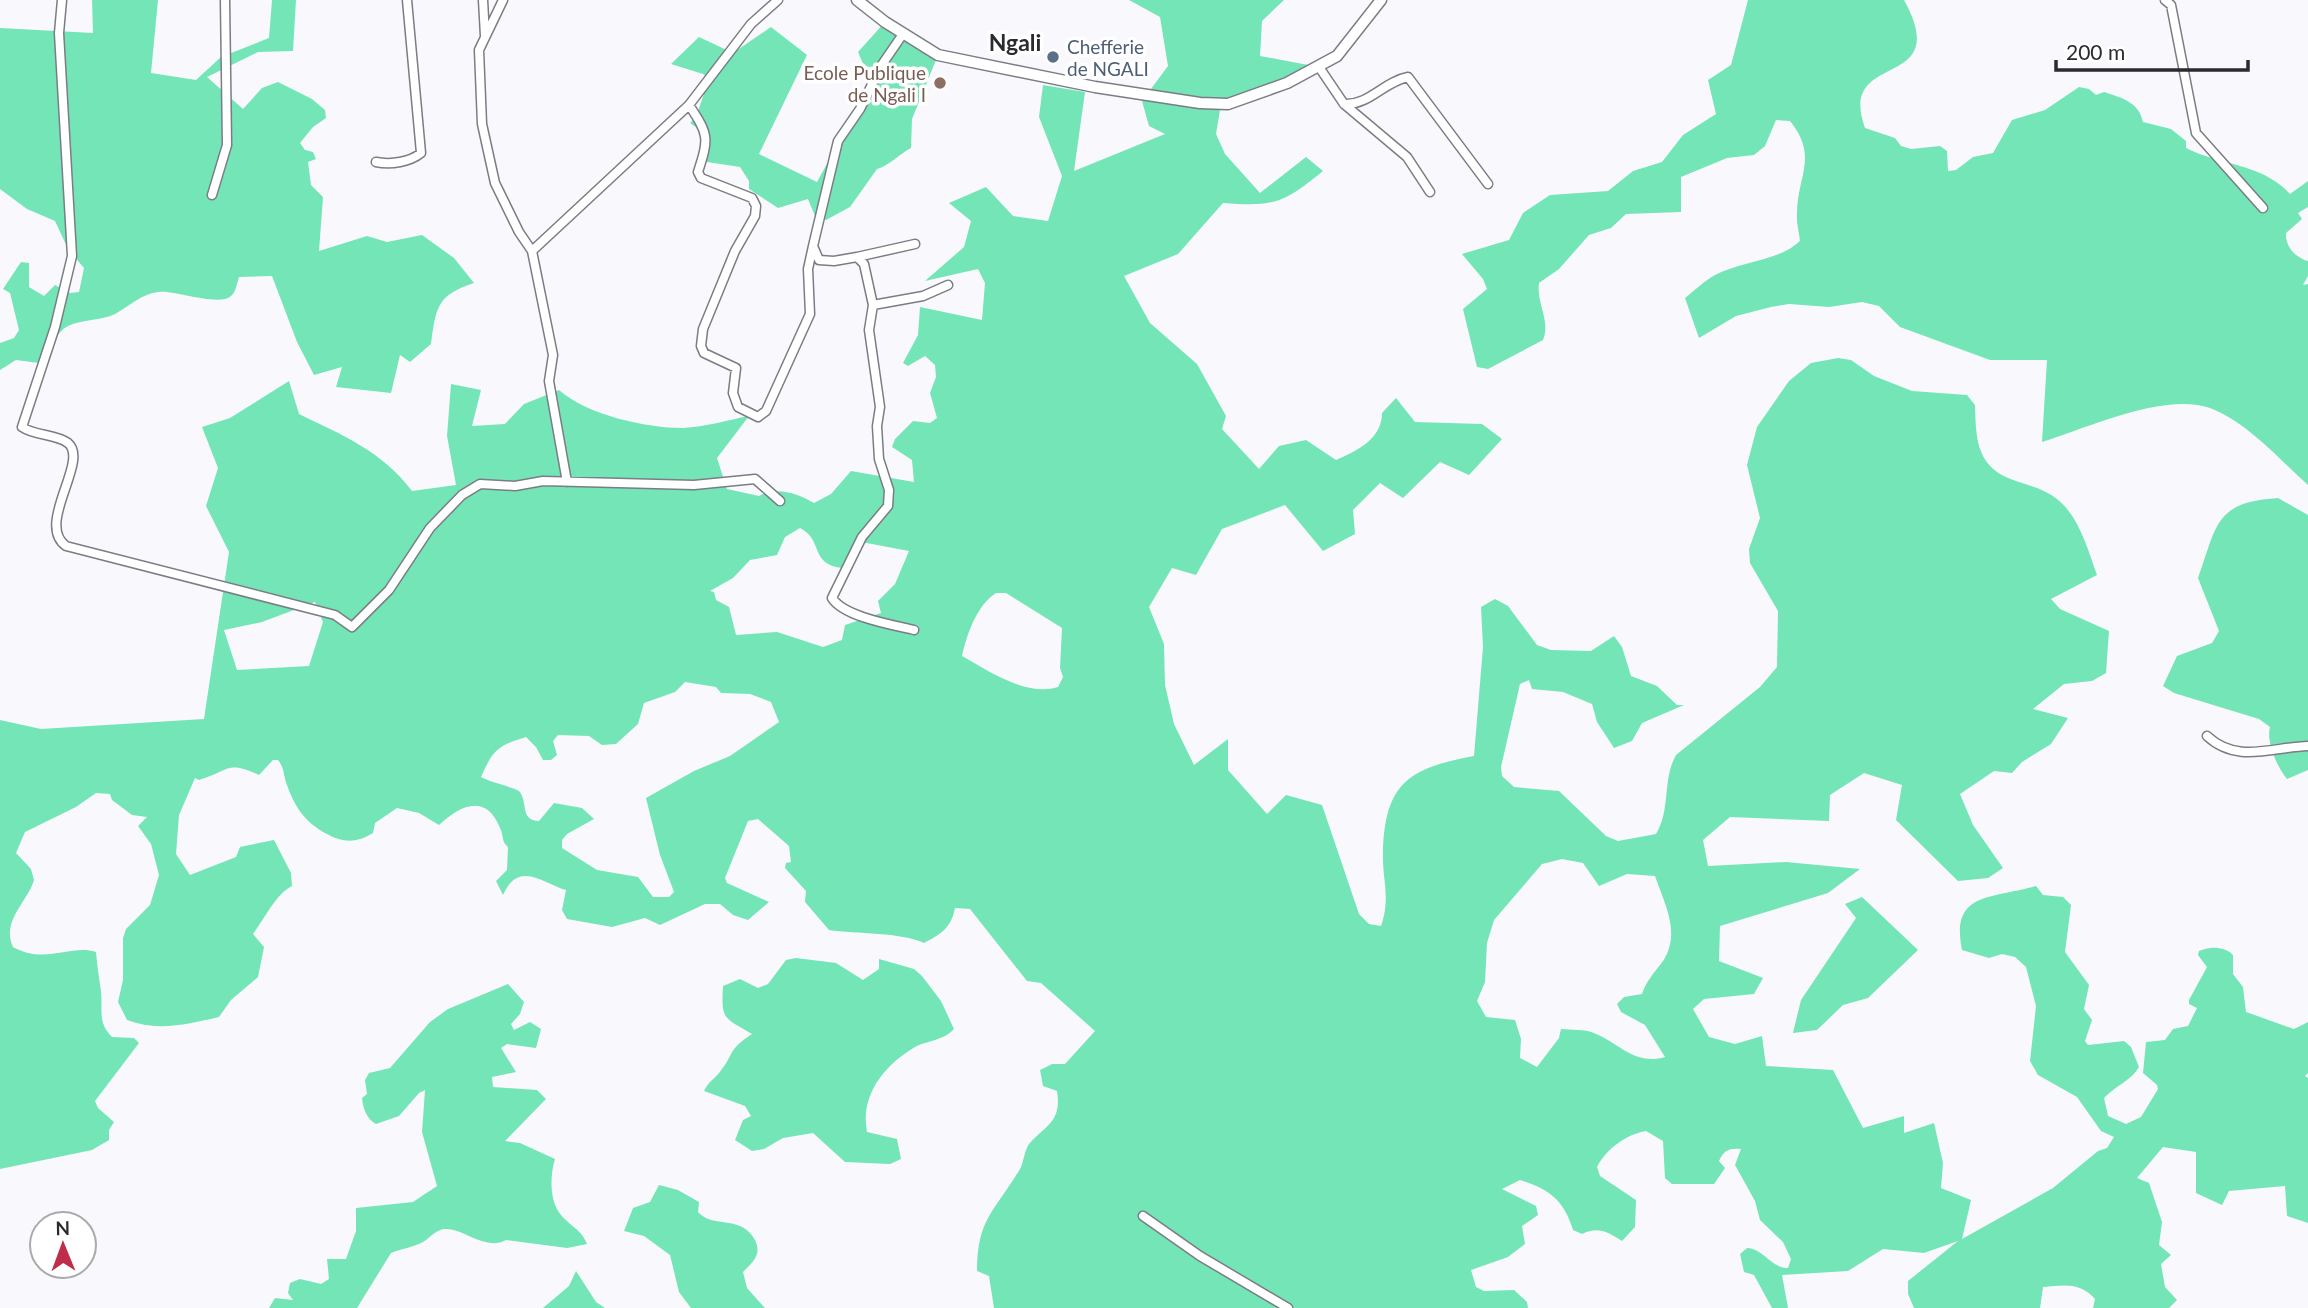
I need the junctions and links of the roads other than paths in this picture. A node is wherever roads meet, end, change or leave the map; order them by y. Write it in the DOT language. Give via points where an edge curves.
graph roads {
  1 [pos="62,0"];
  2 [pos="226,0"];
  3 [pos="407,0"];
  4 [pos="483,0"];
  5 [pos="503,0"];
  6 [pos="778,0"];
  7 [pos="857,0"];
  8 [pos="1381,0"];
  9 [pos="2165,0"];
  10 [pos="903,34"];
  11 [pos="485,37"];
  12 [pos="1319,67"];
  13 [pos="1344,104"];
  14 [pos="689,105"];
  15 [pos="376,162"];
  16 [pos="1488,184"];
  17 [pos="1430,192"];
  18 [pos="212,195"];
  19 [pos="2263,208"];
  20 [pos="915,244"];
  21 [pos="813,247"];
  22 [pos="533,251"];
  23 [pos="856,257"];
  24 [pos="948,285"];
  25 [pos="873,305"];
  26 [pos="567,482"];
  27 [pos="780,501"];
  28 [pos="914,630"];
  29 [pos="2207,736"];
  30 [pos="2308,746"];
  31 [pos="1143,1216"];
  32 [pos="1289,1308"];
  1 -- 26 [label="street" via="59,33 72,256 55,327 22,427 72,448 74,458 61,497 59,541 103,557 335,615 352,627 388,590 430,528 462,495 480,484"];
  2 -- 18 [label="street" via="228,145"];
  3 -- 15 [label="street" via="421,153 414,159"];
  4 -- 11 [label="street"];
  5 -- 11 [label="street"];
  6 -- 14 [label="street" via="751,24"];
  7 -- 10 [label="street"];
  8 -- 12 [label="street" via="1337,56"];
  9 -- 19 [label="street" via="2171,5 2196,133"];
  10 -- 12 [label="street" via="938,55 1200,103 1228,104"];
  10 -- 21 [label="street" via="838,141"];
  11 -- 22 [label="street" via="479,50 482,124 495,183"];
  12 -- 13 [label="street"];
  13 -- 16 [label="street" via="1359,105 1397,79 1408,77"];
  13 -- 17 [label="street" via="1407,157"];
  14 -- 21 [label="street" via="708,141 698,172 702,178 752,198 756,206 703,329 701,346 704,353 736,368 733,393 738,407 758,416 766,411 810,314 808,269"];
  14 -- 22 [label="street"];
  20 -- 23 [label="street"];
  21 -- 23 [label="street" via="819,260"];
  22 -- 26 [label="street" via="553,355 549,381"];
  23 -- 25 [label="street" via="864,264"];
  24 -- 25 [label="street" via="923,296"];
  25 -- 28 [label="street" via="869,330 880,407 879,459 889,490 888,506 862,537 832,598 837,605 880,622"];
  26 -- 27 [label="street" via="694,485 755,479"];
  29 -- 30 [label="street" via="2219,747 2246,754"];
  31 -- 32 [label="street"];
}
